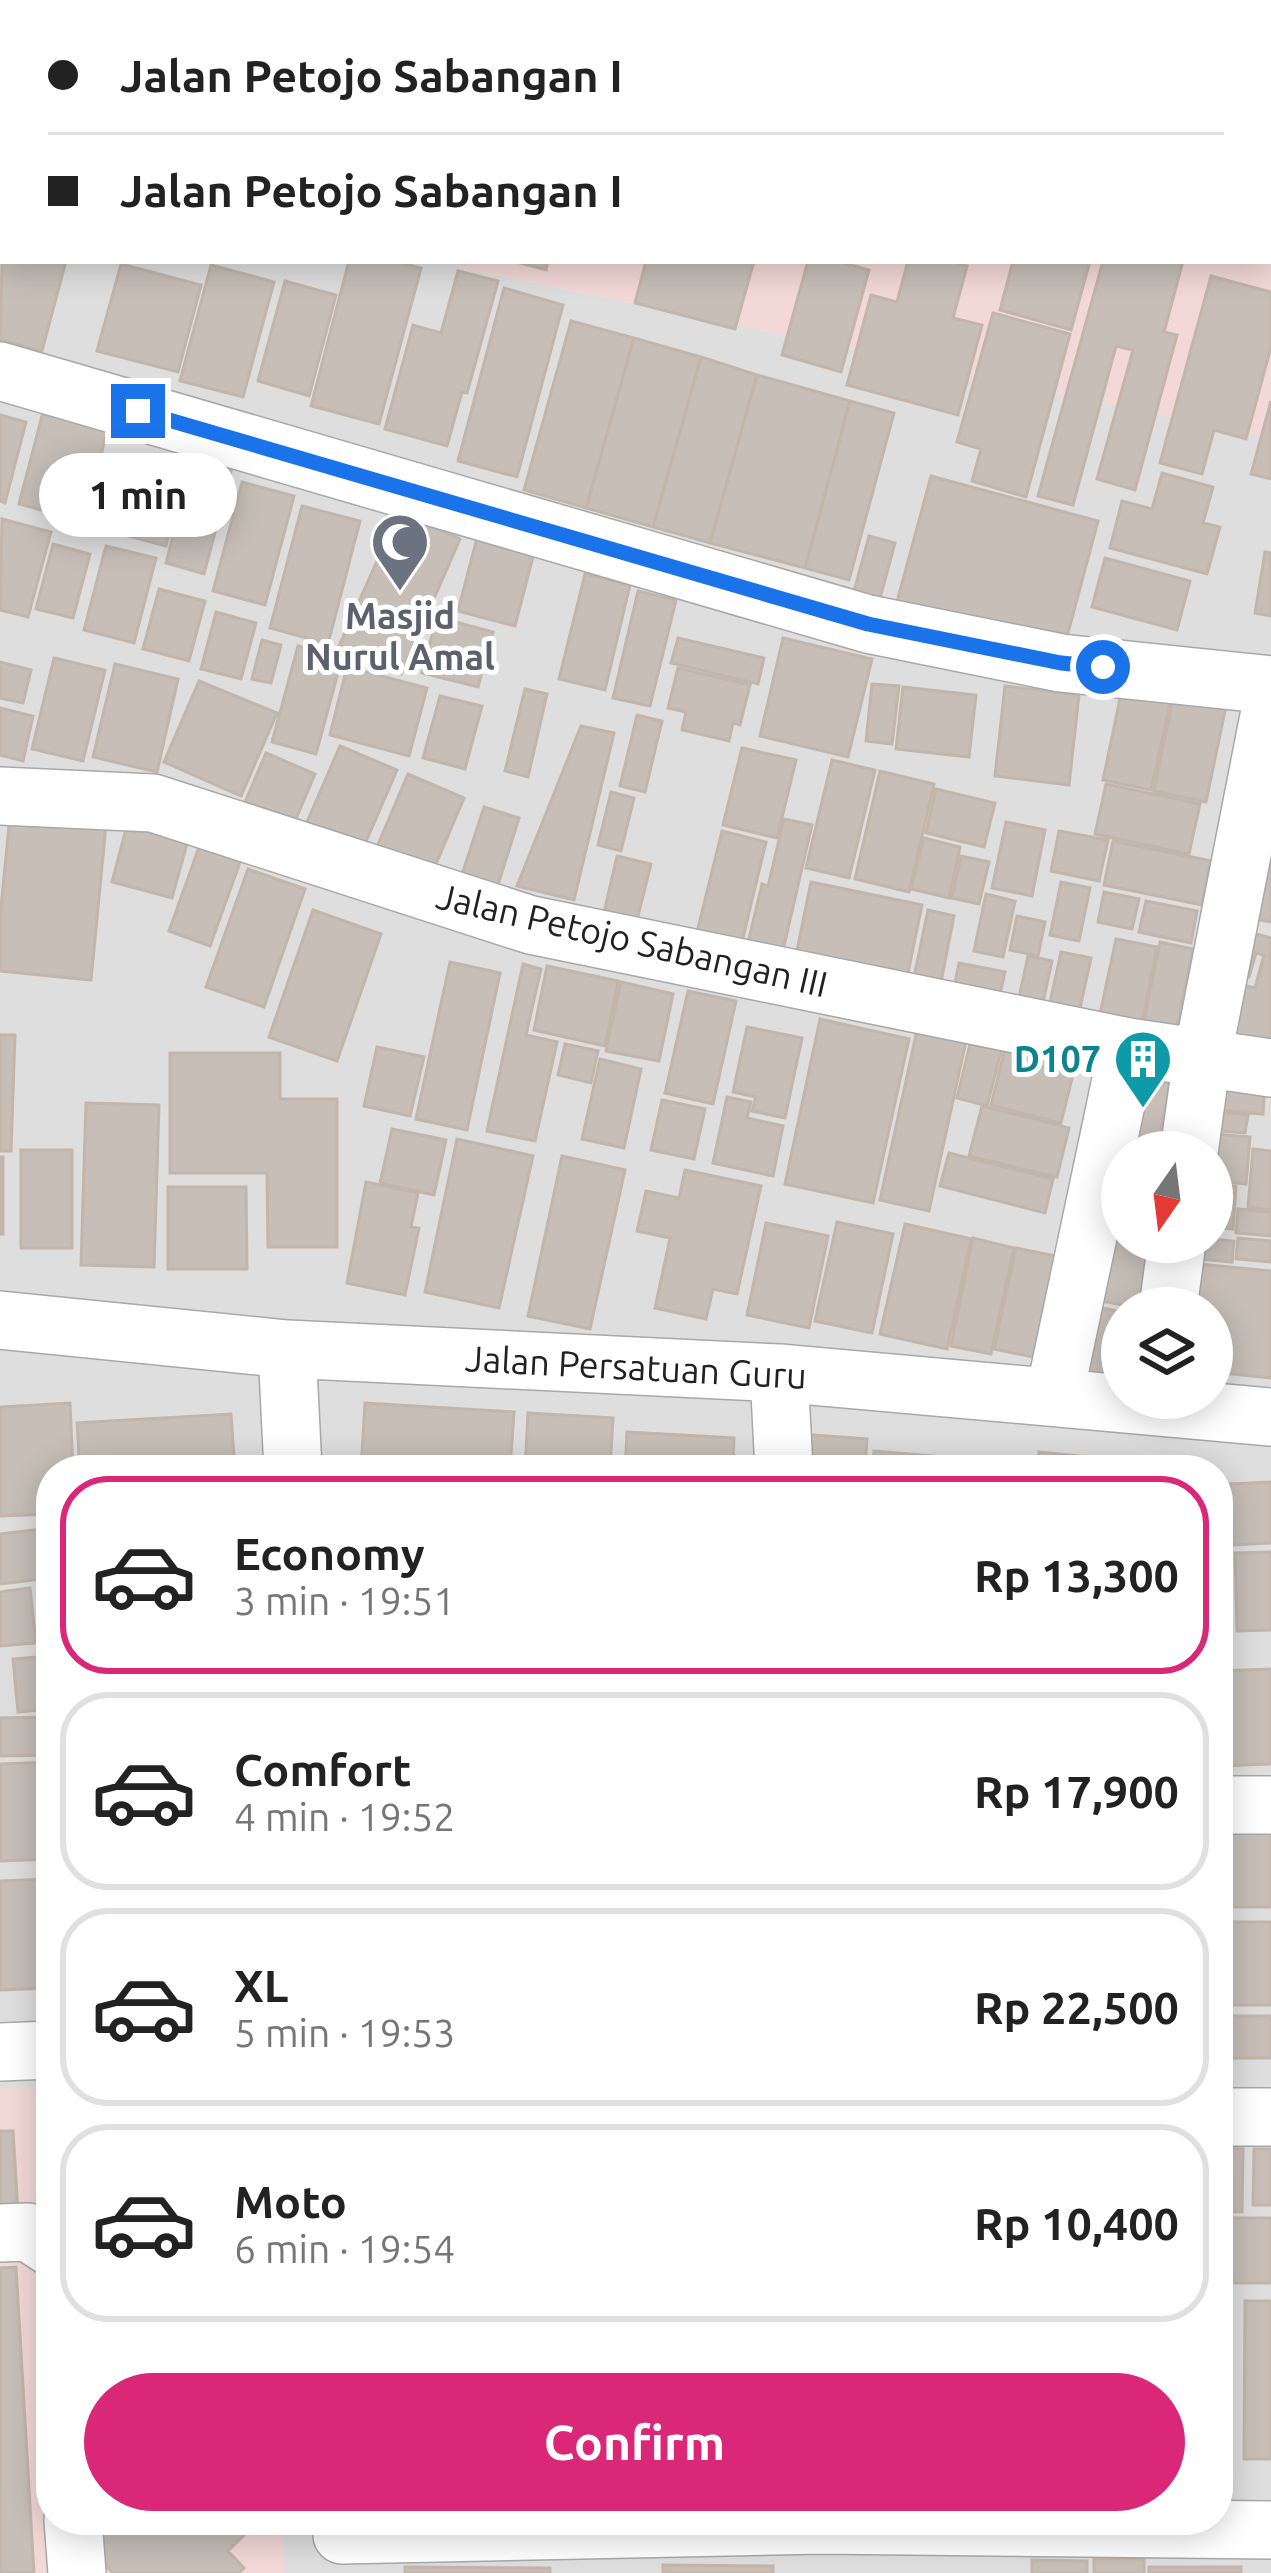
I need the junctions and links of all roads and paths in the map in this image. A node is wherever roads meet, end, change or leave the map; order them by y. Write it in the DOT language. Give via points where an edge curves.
graph roads {
  1 [pos="0,371"];
  2 [pos="1271,685"];
  3 [pos="1271,706"];
  4 [pos="0,796"];
  5 [pos="1128,1047"];
  6 [pos="1202,1059"];
  7 [pos="1271,1069"];
  8 [pos="1192,1131"];
  9 [pos="0,1320"];
  10 [pos="287,1349"];
  11 [pos="779,1373"];
  12 [pos="1054,1397"];
  13 [pos="1101,1399"];
  14 [pos="1233,1412"];
  15 [pos="1271,1417"];
  16 [pos="292,1455"];
  17 [pos="783,1455"];
  18 [pos="1233,1804"];
  19 [pos="1271,1804"];
  20 [pos="36,2051"];
  21 [pos="0,2052"];
  22 [pos="1233,2117"];
  23 [pos="1271,2117"];
  24 [pos="0,2233"];
  25 [pos="36,2237"];
  26 [pos="1271,2530"];
  27 [pos="1233,2531"];
  28 [pos="74,2535"];
  29 [pos="1021,2535"];
  30 [pos="821,2539"];
  31 [pos="342,2543"];
  32 [pos="77,2573"];
  1 -- 2 [label="street" via="868,624 1061,663"];
  3 -- 6 [label="street"];
  4 -- 5 [label="street, Jalan Petojo Sabangan III" via="153,803 531,926"];
  5 -- 6 [label="street, Jalan Petojo Sabangan III"];
  5 -- 12 [label="street"];
  6 -- 7 [label="street, Jalan Petojo Sabangan III"];
  6 -- 8 [label="street"];
  9 -- 10 [label="street, Jalan Persatuan Guru"];
  10 -- 11 [label="street, Jalan Persatuan Guru"];
  10 -- 16 [label="street"];
  11 -- 12 [label="street, Jalan Persatuan Guru"];
  11 -- 17 [label="street"];
  12 -- 13 [label="street, Jalan Persatuan Guru"];
  14 -- 15 [label="street, Jalan Persatuan Guru"];
  18 -- 19 [label="street"];
  20 -- 21 [label="street"];
  22 -- 23 [label="street"];
  24 -- 25 [label="street"];
  26 -- 27 [label="street"];
  28 -- 32 [label="street"];
  29 -- 30 [label="street"];
  30 -- 31 [label="street"];
}
